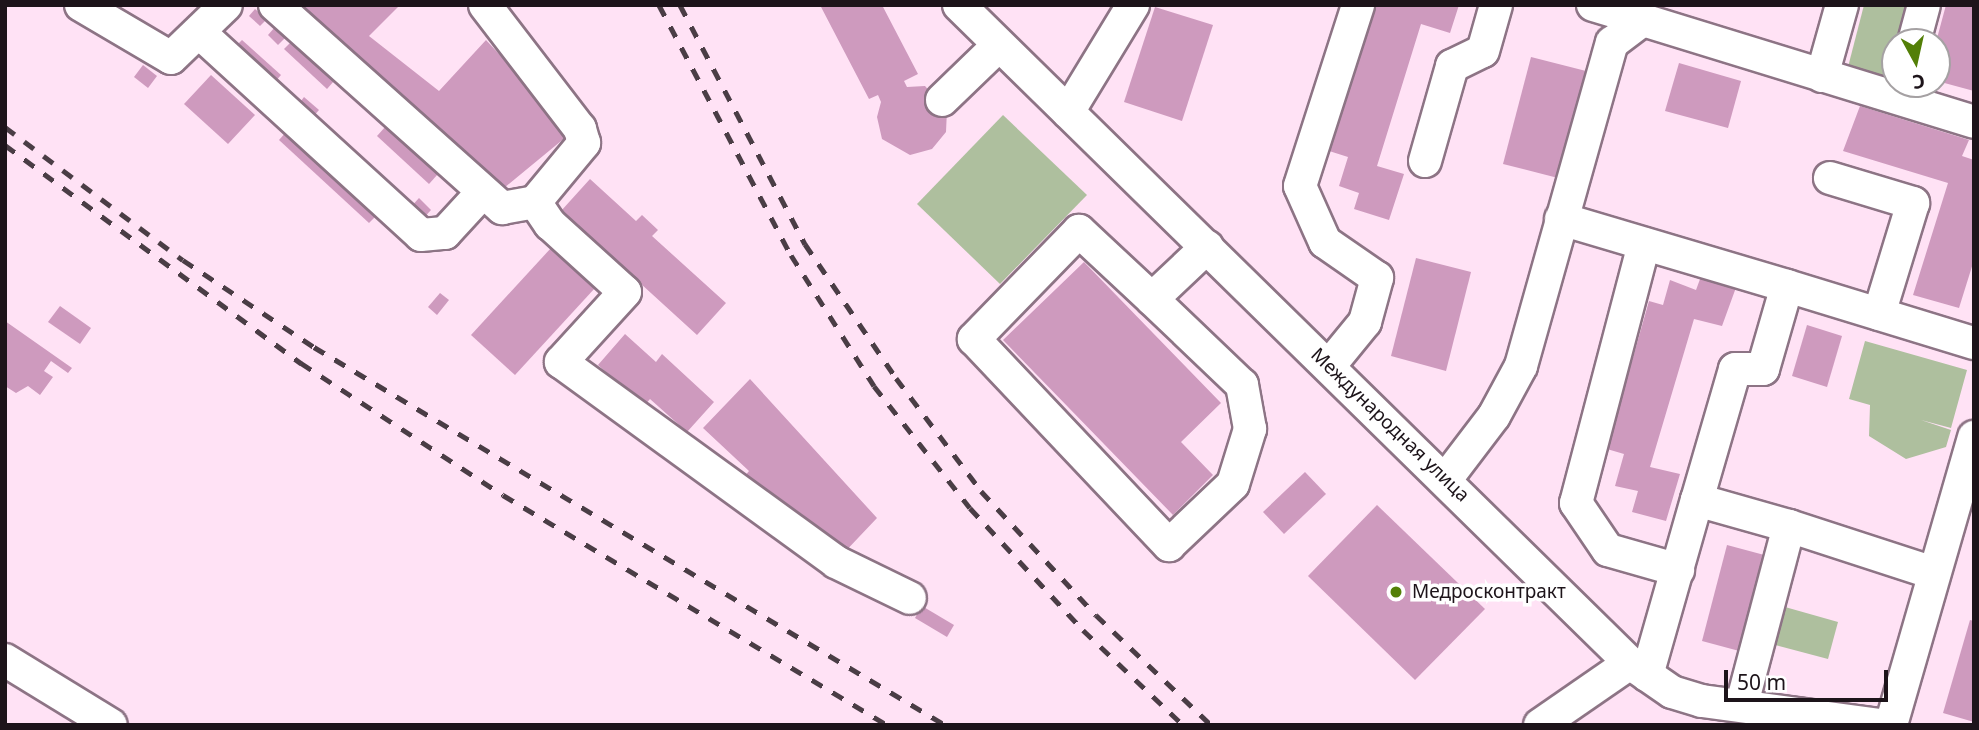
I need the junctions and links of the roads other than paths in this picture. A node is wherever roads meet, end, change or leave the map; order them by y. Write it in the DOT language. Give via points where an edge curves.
graph roads {
  1 [pos="82,5"];
  2 [pos="226,5"];
  3 [pos="275,5"];
  4 [pos="485,5"];
  5 [pos="959,5"];
  6 [pos="1133,5"];
  7 [pos="1358,5"];
  8 [pos="1496,5"];
  9 [pos="1593,5"];
  10 [pos="1842,5"];
  11 [pos="1924,5"];
  12 [pos="1643,20"];
  13 [pos="1918,28"];
  14 [pos="200,33"];
  15 [pos="999,45"];
  16 [pos="1822,76"];
  17 [pos="1881,87"];
  18 [pos="1918,98"];
  19 [pos="942,100"];
  20 [pos="1068,112"];
  21 [pos="1974,122"];
  22 [pos="1424,161"];
  23 [pos="1830,178"];
  24 [pos="480,195"];
  25 [pos="535,202"];
  26 [pos="1562,219"];
  27 [pos="1644,244"];
  28 [pos="1207,247"];
  29 [pos="1787,286"];
  30 [pos="1152,299"];
  31 [pos="1879,314"];
  32 [pos="1974,343"];
  33 [pos="1329,366"];
  34 [pos="1974,437"];
  35 [pos="1446,479"];
  36 [pos="1697,500"];
  37 [pos="1789,526"];
  38 [pos="1678,570"];
  39 [pos="1934,573"];
  40 [pos="910,598"];
  41 [pos="5,660"];
  42 [pos="1639,669"];
  43 [pos="1742,704"];
  44 [pos="1802,718"];
  45 [pos="1873,724"];
  46 [pos="111,725"];
  47 [pos="1540,725"];
  1 -- 14 [label="street" via="164,57 183,52"];
  2 -- 14 [label="street"];
  3 -- 24 [label="street"];
  4 -- 25 [label="street" via="583,136 580,155"];
  5 -- 15 [label="street, Международная улица"];
  6 -- 20 [label="street"];
  7 -- 33 [label="street" via="1300,186 1325,242 1377,278 1365,322"];
  8 -- 22 [label="street" via="1483,51 1452,66"];
  9 -- 12 [label="street"];
  10 -- 16 [label="street"];
  11 -- 13 [label="street"];
  12 -- 16 [label="street"];
  12 -- 26 [label="street" via="1612,43"];
  14 -- 24 [label="street" via="421,235 444,233"];
  15 -- 19 [label="street"];
  15 -- 20 [label="street, Международная улица"];
  16 -- 17 [label="street"];
  18 -- 21 [label="street"];
  20 -- 28 [label="street, Международная улица"];
  23 -- 31 [label="street" via="1913,203"];
  24 -- 25 [label="street" via="502,208"];
  25 -- 40 [label="street" via="550,224 625,292 561,362 836,562"];
  26 -- 27 [label="street"];
  26 -- 35 [label="street" via="1521,366 1494,416"];
  27 -- 29 [label="street"];
  27 -- 38 [label="street" via="1576,503 1608,550"];
  28 -- 30 [label="street"];
  28 -- 33 [label="street, Международная улица"];
  29 -- 31 [label="street"];
  29 -- 36 [label="street" via="1763,369 1735,369"];
  30 -- 30 [label="street" via="1079,230 1049,279 1013,316 974,339 1170,545 1233,484 1250,429 1242,385"];
  31 -- 32 [label="street"];
  33 -- 35 [label="street, Международная улица"];
  34 -- 39 [label="street"];
  35 -- 42 [label="street, Международная улица"];
  36 -- 37 [label="street"];
  36 -- 38 [label="street"];
  37 -- 39 [label="street"];
  37 -- 43 [label="street"];
  38 -- 42 [label="street"];
  39 -- 45 [label="street"];
  41 -- 46 [label="street"];
  42 -- 43 [label="street, Международная улица" via="1672,692"];
  42 -- 47 [label="street"];
  43 -- 44 [label="street, Международная улица"];
  44 -- 45 [label="street, Международная улица"];
}
